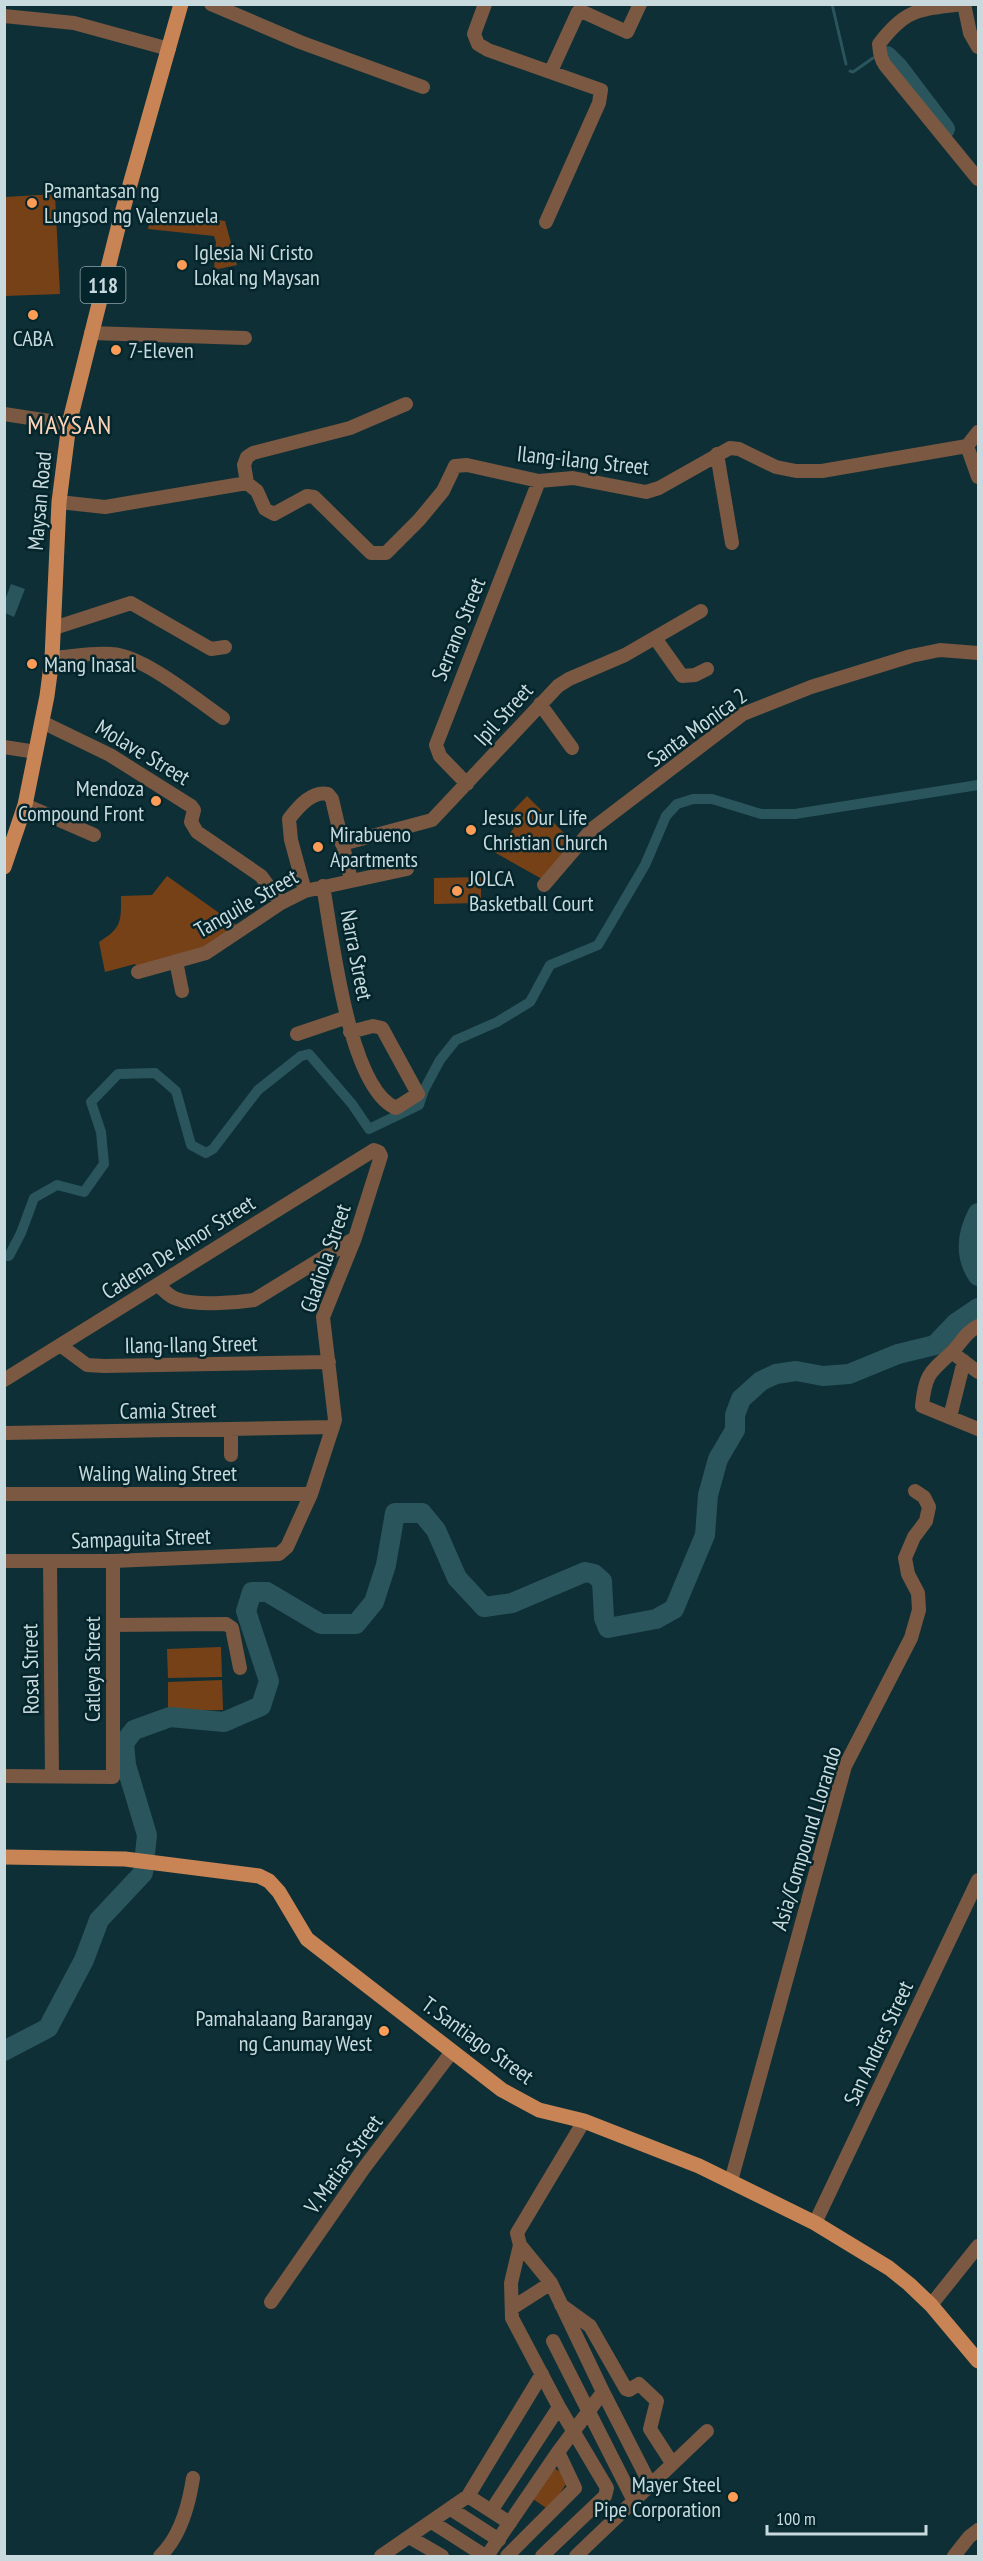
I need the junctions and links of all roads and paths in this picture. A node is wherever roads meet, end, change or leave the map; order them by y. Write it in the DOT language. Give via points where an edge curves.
graph roads {
  1 [pos="181,4"];
  2 [pos="211,4"];
  3 [pos="485,4"];
  4 [pos="640,4"];
  5 [pos="964,4"];
  6 [pos="4,16"];
  7 [pos="978,47"];
  8 [pos="169,49"];
  9 [pos="551,71"];
  10 [pos="423,87"];
  11 [pos="978,179"];
  12 [pos="546,222"];
  13 [pos="91,333"];
  14 [pos="245,338"];
  15 [pos="406,404"];
  16 [pos="4,414"];
  17 [pos="69,424"];
  18 [pos="978,432"];
  19 [pos="967,446"];
  20 [pos="717,454"];
  21 [pos="978,477"];
  22 [pos="539,481"];
  23 [pos="248,483"];
  24 [pos="59,502"];
  25 [pos="732,543"];
  26 [pos="701,611"];
  27 [pos="56,627"];
  28 [pos="655,638"];
  29 [pos="225,647"];
  30 [pos="978,653"];
  31 [pos="52,658"];
  32 [pos="707,669"];
  33 [pos="540,704"];
  34 [pos="223,718"];
  35 [pos="42,722"];
  36 [pos="4,747"];
  37 [pos="572,748"];
  38 [pos="36,752"];
  39 [pos="467,784"];
  40 [pos="26,806"];
  41 [pos="94,835"];
  42 [pos="342,844"];
  43 [pos="4,867"];
  44 [pos="407,869"];
  45 [pos="351,880"];
  46 [pos="544,885"];
  47 [pos="323,886"];
  48 [pos="305,891"];
  49 [pos="281,903"];
  50 [pos="176,961"];
  51 [pos="138,972"];
  52 [pos="183,991"];
  53 [pos="347,1017"];
  54 [pos="350,1032"];
  55 [pos="297,1034"];
  56 [pos="374,1150"];
  57 [pos="355,1238"];
  58 [pos="158,1285"];
  59 [pos="978,1326"];
  60 [pos="60,1345"];
  61 [pos="951,1352"];
  62 [pos="964,1361"];
  63 [pos="329,1362"];
  64 [pos="978,1372"];
  65 [pos="4,1380"];
  66 [pos="950,1417"];
  67 [pos="333,1427"];
  68 [pos="978,1428"];
  69 [pos="231,1430"];
  70 [pos="4,1433"];
  71 [pos="231,1455"];
  72 [pos="915,1491"];
  73 [pos="4,1494"];
  74 [pos="311,1494"];
  75 [pos="279,1554"];
  76 [pos="4,1561"];
  77 [pos="50,1561"];
  78 [pos="113,1561"];
  79 [pos="113,1625"];
  80 [pos="240,1668"];
  81 [pos="4,1776"];
  82 [pos="52,1776"];
  83 [pos="4,1857"];
  84 [pos="978,1880"];
  85 [pos="451,2053"];
  86 [pos="584,2121"];
  87 [pos="731,2181"];
  88 [pos="815,2223"];
  89 [pos="520,2245"];
  90 [pos="978,2246"];
  91 [pos="551,2283"];
  92 [pos="271,2302"];
  93 [pos="560,2304"];
  94 [pos="931,2305"];
  95 [pos="512,2308"];
  96 [pos="553,2341"];
  97 [pos="978,2361"];
  98 [pos="542,2374"];
  99 [pos="603,2392"];
  100 [pos="559,2407"];
  101 [pos="588,2410"];
  102 [pos="574,2430"];
  103 [pos="707,2431"];
  104 [pos="558,2452"];
  105 [pos="672,2463"];
  106 [pos="193,2478"];
  107 [pos="650,2484"];
  108 [pos="468,2496"];
  109 [pos="633,2499"];
  110 [pos="451,2509"];
  111 [pos="491,2511"];
  112 [pos="432,2522"];
  113 [pos="510,2523"];
  114 [pos="978,2530"];
  115 [pos="409,2537"];
  116 [pos="499,2540"];
  117 [pos="393,2555"];
  118 [pos="160,2556"];
  119 [pos="442,2556"];
  120 [pos="486,2556"];
  121 [pos="507,2556"];
  122 [pos="542,2556"];
  123 [pos="576,2556"];
  124 [pos="954,2556"];
  1 -- 8 [label="main road, Maysan Road / 118"];
  2 -- 10 [label="street"];
  3 -- 9 [label="street" via="474,34 478,44"];
  4 -- 9 [label="street" via="627,32 579,11"];
  5 -- 7 [label="street" via="970,33"];
  5 -- 11 [label="street" via="915,11 902,18 879,44 880,59"];
  6 -- 8 [label="street" via="74,23"];
  8 -- 13 [label="main road, Maysan Road / 118"];
  9 -- 12 [label="street" via="598,87 602,95"];
  13 -- 14 [label="street"];
  13 -- 17 [label="main road, Maysan Road / 118"];
  15 -- 23 [label="street" via="350,428 253,453 244,465"];
  16 -- 17 [label="street"];
  17 -- 24 [label="main road, Maysan Road / 118"];
  18 -- 19 [label="street"];
  19 -- 20 [label="street, Ilang-ilang Street" via="822,471 776,467 739,449"];
  19 -- 21 [label="street"];
  20 -- 22 [label="street, Ilang-ilang Street" via="652,491 573,478"];
  20 -- 25 [label="street"];
  22 -- 23 [label="street, Ilang-ilang Street" via="467,465 455,466 443,491 418,520 386,553 378,555 371,553 314,497 307,496 274,514 265,509 257,491"];
  22 -- 39 [label="street, Serrano Street" via="436,745 440,756"];
  23 -- 24 [label="street" via="105,507"];
  24 -- 27 [label="main road, Maysan Road / 118"];
  26 -- 28 [label="street, Ipil Street"];
  27 -- 29 [label="street" via="131,603 211,649"];
  27 -- 31 [label="main road, Maysan Road / 118"];
  28 -- 32 [label="street" via="682,676"];
  28 -- 33 [label="street, Ipil Street" via="569,679"];
  30 -- 46 [label="street, Santa Monica 2" via="940,650 911,656 811,687 743,714 592,829"];
  31 -- 34 [label="street" via="114,654 142,664"];
  31 -- 35 [label="main road, Maysan Road / 118"];
  33 -- 37 [label="street"];
  33 -- 39 [label="street, Ipil Street"];
  35 -- 38 [label="main road, Maysan Road / 118"];
  35 -- 49 [label="street, Molave Street" via="110,755 191,806 191,822 197,832 257,873"];
  36 -- 38 [label="street"];
  38 -- 40 [label="main road, Maysan Road / 118"];
  39 -- 42 [label="street, Ipil Street" via="432,820"];
  40 -- 41 [label="street"];
  40 -- 43 [label="main road, Maysan Road / 118"];
  42 -- 45 [label="street"];
  42 -- 48 [label="street" via="328,794 316,794 298,807 289,819"];
  44 -- 45 [label="street, Tanguile Street"];
  45 -- 47 [label="street, Tanguile Street"];
  47 -- 48 [label="street, Tanguile Street"];
  47 -- 53 [label="street, Narra Street"];
  48 -- 49 [label="street, Tanguile Street"];
  49 -- 50 [label="street, Tanguile Street" via="206,953"];
  50 -- 51 [label="street, Tanguile Street"];
  50 -- 52 [label="street, Tanguile Street"];
  53 -- 54 [label="street, Narra Street"];
  53 -- 55 [label="street"];
  54 -- 54 [label="street, Narra Street" via="360,1063 392,1107 418,1094 382,1028 373,1026"];
  56 -- 57 [label="street, Gladiola Street" via="381,1156"];
  56 -- 58 [label="street, Cadena De Amor Street"];
  57 -- 58 [label="street" via="254,1300 183,1301 169,1296"];
  57 -- 63 [label="street, Gladiola Street" via="323,1317"];
  58 -- 60 [label="street, Cadena De Amor Street"];
  59 -- 61 [label="street"];
  60 -- 63 [label="street, Ilang-Ilang Street" via="87,1365"];
  60 -- 65 [label="street, Cadena De Amor Street"];
  61 -- 62 [label="street"];
  61 -- 66 [label="street" via="928,1377 922,1406"];
  62 -- 64 [label="street"];
  62 -- 66 [label="street"];
  63 -- 67 [label="street, Gladiola Street"];
  66 -- 68 [label="street"];
  67 -- 69 [label="street, Camia Street"];
  67 -- 74 [label="street, Gladiola Street"];
  69 -- 70 [label="street, Camia Street"];
  69 -- 71 [label="street"];
  72 -- 87 [label="street, Asia/Compound Llorando" via="929,1507 926,1521 905,1558 918,1593 919,1610 911,1638 845,1766"];
  73 -- 74 [label="street, Waling Waling Street"];
  74 -- 75 [label="street, Gladiola Street" via="287,1547"];
  75 -- 78 [label="street, Sampaguita Street"];
  76 -- 77 [label="street, Sampaguita Street"];
  77 -- 78 [label="street, Sampaguita Street"];
  77 -- 82 [label="street, Rosal Street"];
  78 -- 79 [label="street, Catleya Street"];
  79 -- 80 [label="street" via="226,1624 232,1628"];
  79 -- 82 [label="street, Catleya Street" via="113,1777"];
  81 -- 82 [label="street"];
  83 -- 85 [label="main road, T. Santiago Street" via="125,1858 249,1873 269,1881 308,1939"];
  84 -- 88 [label="street, San Andres Street"];
  85 -- 86 [label="main road, T. Santiago Street" via="515,2098 539,2110"];
  85 -- 92 [label="street, V. Matias Street" via="364,2168"];
  86 -- 87 [label="main road, T. Santiago Street"];
  86 -- 89 [label="street" via="517,2233"];
  87 -- 88 [label="main road, T. Santiago Street"];
  88 -- 94 [label="main road, T. Santiago Street" via="889,2268"];
  89 -- 91 [label="street"];
  89 -- 95 [label="street" via="511,2283"];
  90 -- 94 [label="street"];
  91 -- 93 [label="street"];
  91 -- 95 [label="street"];
  93 -- 99 [label="street"];
  93 -- 105 [label="street" via="590,2326 626,2389 643,2385 657,2401 650,2429"];
  94 -- 97 [label="main road, T. Santiago Street"];
  95 -- 98 [label="street" via="512,2318"];
  96 -- 101 [label="street"];
  98 -- 100 [label="street"];
  98 -- 108 [label="street"];
  99 -- 101 [label="street"];
  99 -- 107 [label="street"];
  100 -- 102 [label="street"];
  100 -- 111 [label="street"];
  101 -- 102 [label="street"];
  101 -- 109 [label="street"];
  102 -- 104 [label="street"];
  102 -- 122 [label="street" via="607,2488 605,2496"];
  103 -- 105 [label="street"];
  104 -- 113 [label="street"];
  104 -- 121 [label="street" via="575,2488"];
  105 -- 107 [label="street"];
  106 -- 118 [label="street" via="180,2525"];
  107 -- 109 [label="street"];
  108 -- 110 [label="street"];
  108 -- 111 [label="street"];
  109 -- 123 [label="street"];
  110 -- 112 [label="street"];
  110 -- 116 [label="street"];
  111 -- 113 [label="street"];
  112 -- 115 [label="street"];
  112 -- 120 [label="street"];
  113 -- 116 [label="street"];
  114 -- 124 [label="street"];
  115 -- 117 [label="street"];
  115 -- 119 [label="street"];
  116 -- 120 [label="street"];
}
